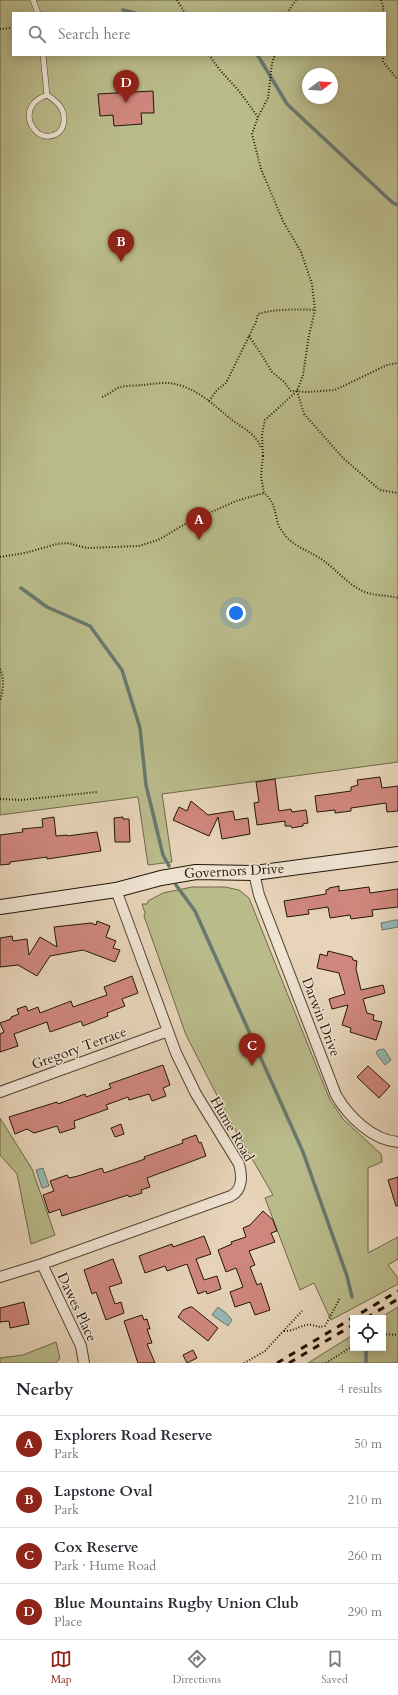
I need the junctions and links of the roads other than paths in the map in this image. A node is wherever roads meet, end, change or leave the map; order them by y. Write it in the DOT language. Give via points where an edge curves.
graph roads {
  1 [pos="33,0"];
  2 [pos="38,12"];
  3 [pos="43,56"];
  4 [pos="47,95"];
  5 [pos="398,854"];
  6 [pos="254,873"];
  7 [pos="116,890"];
  8 [pos="0,907"];
  9 [pos="168,1031"];
  10 [pos="0,1092"];
  11 [pos="398,1142"];
  12 [pos="42,1264"];
  13 [pos="0,1277"];
  14 [pos="84,1363"];
  1 -- 2 [label="lane"];
  3 -- 4 [label="lane"];
  4 -- 4 [label="lane" via="61,107 64,119 63,128 47,137 35,131 29,117 33,103"];
  5 -- 6 [label="main road, Governors Drive"];
  6 -- 7 [label="main road, Governors Drive" via="196,872"];
  6 -- 11 [label="street, Darwin Drive" via="336,1095 365,1128 387,1140"];
  7 -- 8 [label="main road, Governors Drive"];
  7 -- 9 [label="street, Hume Road"];
  9 -- 10 [label="street, Gregory Terrace"];
  9 -- 12 [label="street, Hume Road" via="190,1083 239,1164 241,1178 238,1191 231,1196"];
  12 -- 13 [label="street, Hume Road"];
  12 -- 14 [label="street, Dawes Place" via="81,1346"];
}
